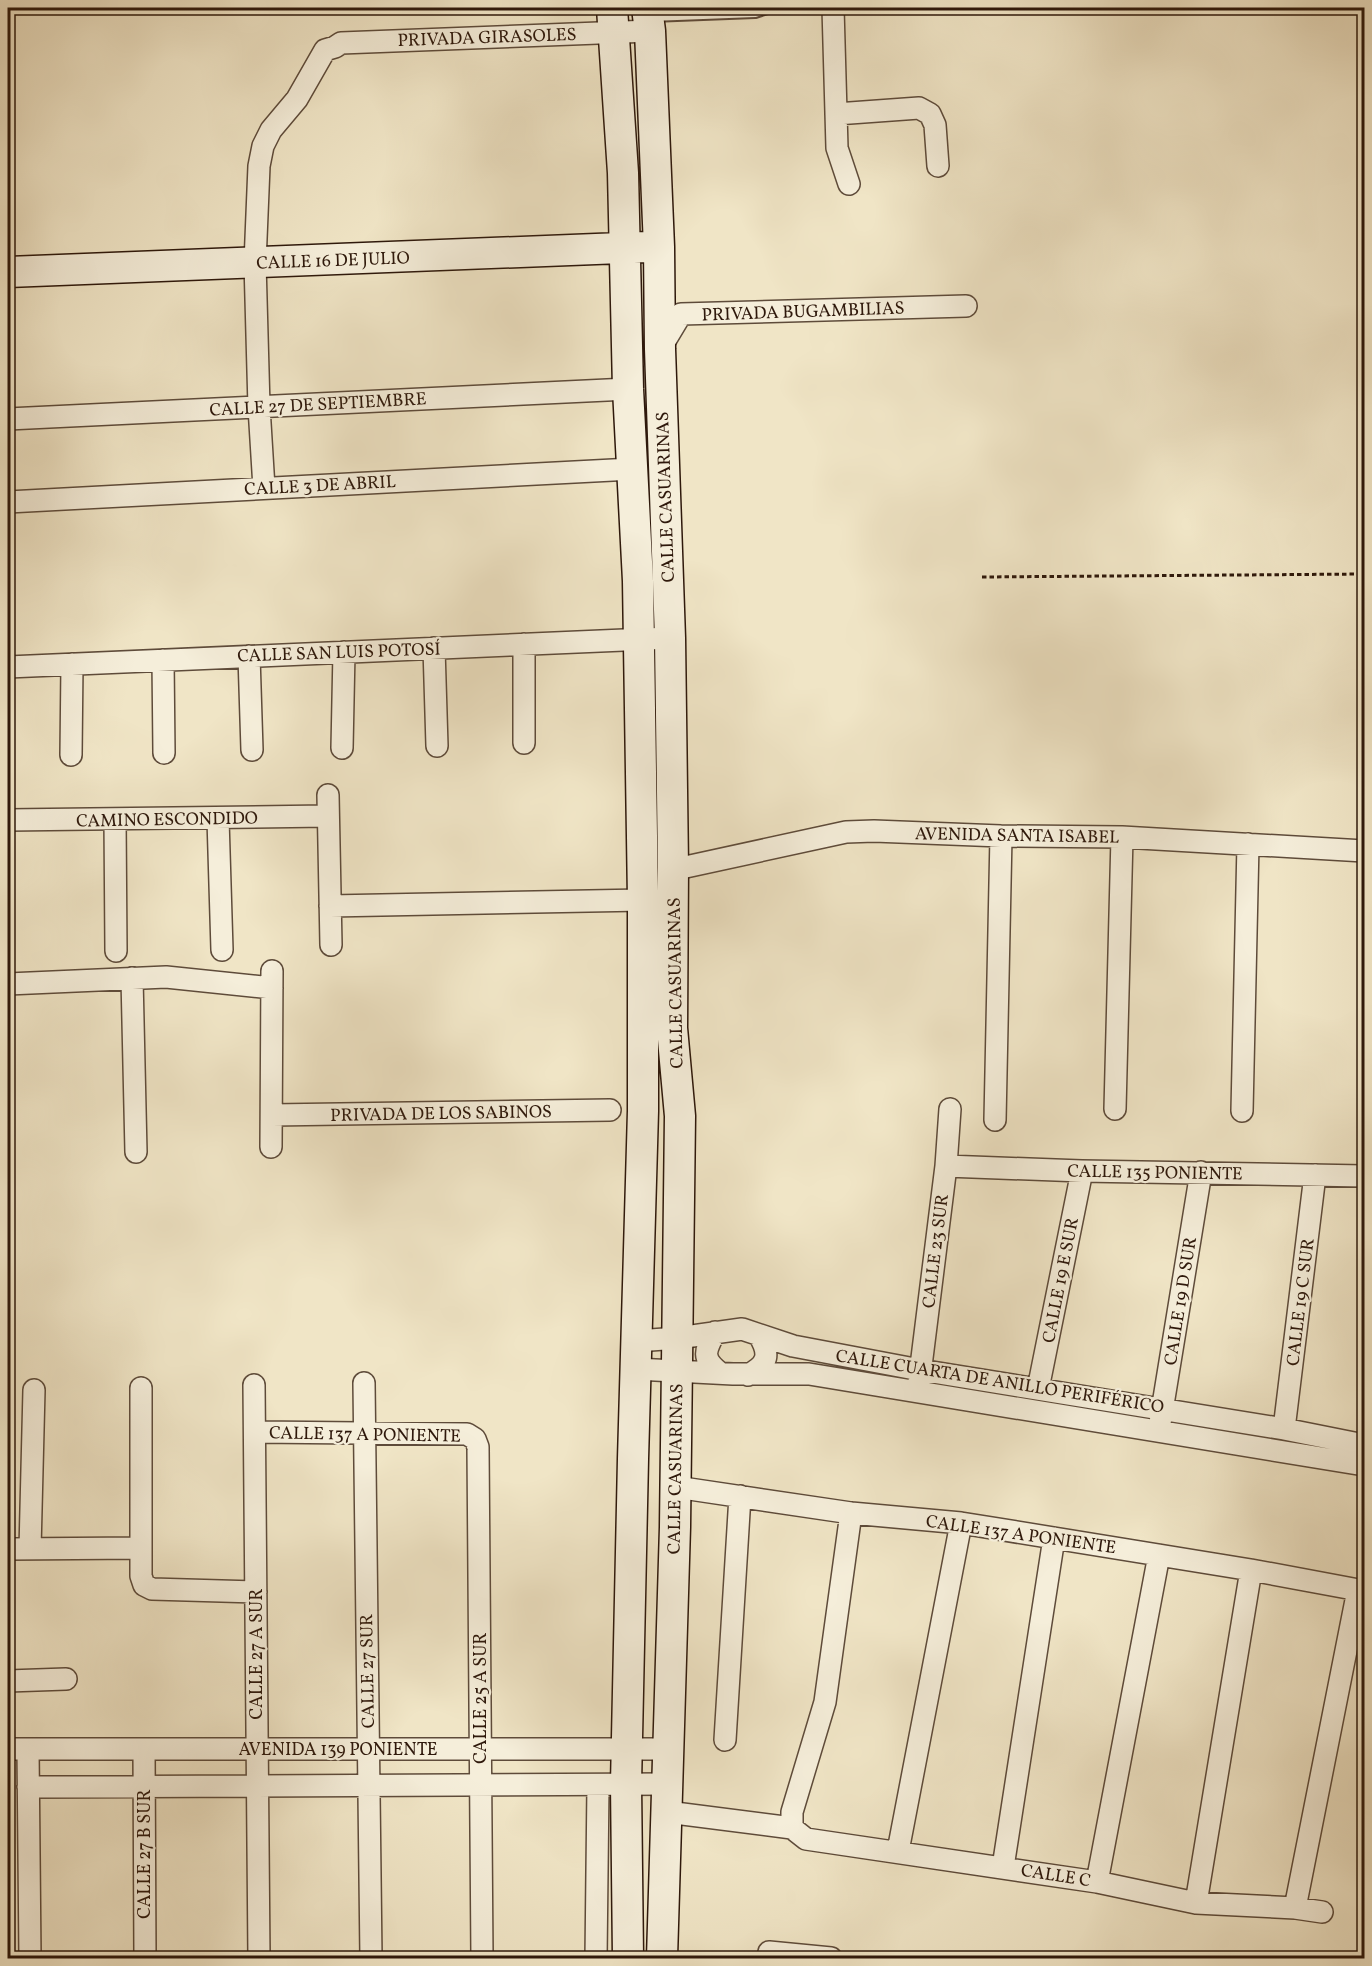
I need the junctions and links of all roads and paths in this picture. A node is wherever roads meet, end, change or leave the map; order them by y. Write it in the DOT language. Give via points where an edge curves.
graph roads {
  1 [pos="768,8"];
  2 [pos="833,8"];
  3 [pos="648,18"];
  4 [pos="614,20"];
  5 [pos="836,114"];
  6 [pos="938,166"];
  7 [pos="849,184"];
  8 [pos="659,247"];
  9 [pos="625,248"];
  10 [pos="255,263"];
  11 [pos="8,272"];
  12 [pos="966,306"];
  13 [pos="660,350"];
  14 [pos="628,389"];
  15 [pos="259,407"];
  16 [pos="8,419"];
  17 [pos="632,469"];
  18 [pos="264,488"];
  19 [pos="8,502"];
  20 [pos="1365,574"];
  21 [pos="982,577"];
  22 [pos="670,638"];
  23 [pos="639,639"];
  24 [pos="524,644"];
  25 [pos="434,648"];
  26 [pos="344,652"];
  27 [pos="249,656"];
  28 [pos="163,660"];
  29 [pos="72,664"];
  30 [pos="8,667"];
  31 [pos="524,743"];
  32 [pos="437,746"];
  33 [pos="342,748"];
  34 [pos="252,750"];
  35 [pos="164,753"];
  36 [pos="71,755"];
  37 [pos="115,819"];
  38 [pos="218,819"];
  39 [pos="8,820"];
  40 [pos="1001,836"];
  41 [pos="1122,837"];
  42 [pos="1248,844"];
  43 [pos="1365,851"];
  44 [pos="673,867"];
  45 [pos="643,900"];
  46 [pos="330,906"];
  47 [pos="331,945"];
  48 [pos="222,950"];
  49 [pos="116,951"];
  50 [pos="132,978"];
  51 [pos="8,984"];
  52 [pos="1115,1108"];
  53 [pos="950,1109"];
  54 [pos="610,1110"];
  55 [pos="1242,1111"];
  56 [pos="272,1115"];
  57 [pos="995,1120"];
  58 [pos="271,1147"];
  59 [pos="136,1152"];
  60 [pos="946,1166"];
  61 [pos="1082,1171"];
  62 [pos="1201,1172"];
  63 [pos="1315,1175"];
  64 [pos="1365,1176"];
  65 [pos="715,1332"];
  66 [pos="759,1335"];
  67 [pos="678,1338"];
  68 [pos="636,1355"];
  69 [pos="920,1370"];
  70 [pos="677,1371"];
  71 [pos="720,1373"];
  72 [pos="748,1375"];
  73 [pos="364,1383"];
  74 [pos="254,1385"];
  75 [pos="141,1388"];
  76 [pos="1038,1389"];
  77 [pos="34,1390"];
  78 [pos="917,1392"];
  79 [pos="1162,1408"];
  80 [pos="1284,1429"];
  81 [pos="1159,1431"];
  82 [pos="255,1432"];
  83 [pos="365,1433"];
  84 [pos="475,1438"];
  85 [pos="1365,1445"];
  86 [pos="1365,1465"];
  87 [pos="676,1487"];
  88 [pos="741,1496"];
  89 [pos="851,1513"];
  90 [pos="961,1523"];
  91 [pos="1054,1538"];
  92 [pos="141,1548"];
  93 [pos="30,1549"];
  94 [pos="8,1550"];
  95 [pos="1159,1555"];
  96 [pos="1251,1570"];
  97 [pos="1361,1591"];
  98 [pos="256,1592"];
  99 [pos="66,1679"];
  100 [pos="8,1681"];
  101 [pos="724,1740"];
  102 [pos="18,1749"];
  103 [pos="144,1749"];
  104 [pos="257,1749"];
  105 [pos="368,1749"];
  106 [pos="480,1749"];
  107 [pos="627,1749"];
  108 [pos="669,1749"];
  109 [pos="612,1784"];
  110 [pos="481,1785"];
  111 [pos="257,1786"];
  112 [pos="369,1786"];
  113 [pos="28,1787"];
  114 [pos="144,1787"];
  115 [pos="667,1798"];
  116 [pos="792,1828"];
  117 [pos="898,1851"];
  118 [pos="1003,1867"];
  119 [pos="1097,1882"];
  120 [pos="1196,1903"];
  121 [pos="1295,1908"];
  122 [pos="1322,1912"];
  123 [pos="769,1952"];
  124 [pos="30,1959"];
  125 [pos="145,1959"];
  126 [pos="259,1959"];
  127 [pos="370,1959"];
  128 [pos="482,1959"];
  129 [pos="596,1959"];
  130 [pos="628,1959"];
  131 [pos="662,1959"];
  132 [pos="831,1959"];
  1 -- 3 [label="lane"];
  2 -- 5 [label="street"];
  3 -- 4 [label="street, PRIVADA GIRASOLES"];
  3 -- 8 [label="main road, CALLE CASUARINAS"];
  4 -- 9 [label="main road, CALLE CASUARINAS"];
  4 -- 10 [label="street, PRIVADA GIRASOLES" via="341,42 325,50 297,99 263,146 258,166"];
  5 -- 6 [label="street" via="919,108 930,114 935,125"];
  5 -- 7 [label="street" via="837,148"];
  8 -- 9 [label="main road, CALLE 16 DE JULIO"];
  8 -- 13 [label="main road, CALLE CASUARINAS"];
  9 -- 10 [label="main road, CALLE 16 DE JULIO"];
  9 -- 14 [label="main road, CALLE CASUARINAS"];
  10 -- 11 [label="main road, CALLE 16 DE JULIO"];
  10 -- 15 [label="street"];
  12 -- 13 [label="street, PRIVADA BUGAMBILIAS" via="681,314"];
  13 -- 22 [label="main road, CALLE CASUARINAS"];
  14 -- 15 [label="street, CALLE 27 DE SEPTIEMBRE"];
  14 -- 17 [label="main road, CALLE CASUARINAS"];
  15 -- 16 [label="street, CALLE 27 DE SEPTIEMBRE"];
  15 -- 18 [label="street"];
  17 -- 18 [label="street, CALLE 3 DE ABRIL"];
  17 -- 23 [label="main road, CALLE CASUARINAS"];
  18 -- 19 [label="street, CALLE 3 DE ABRIL"];
  20 -- 21 [label="path"];
  22 -- 23 [label="street, CALLE SAN LUIS POTOSÍ"];
  22 -- 44 [label="main road, CALLE CASUARINAS"];
  23 -- 24 [label="street, CALLE SAN LUIS POTOSÍ"];
  23 -- 45 [label="main road, CALLE CASUARINAS"];
  24 -- 25 [label="street, CALLE SAN LUIS POTOSÍ"];
  24 -- 31 [label="street"];
  25 -- 26 [label="street, CALLE SAN LUIS POTOSÍ"];
  25 -- 32 [label="street"];
  26 -- 27 [label="street, CALLE SAN LUIS POTOSÍ"];
  26 -- 33 [label="street"];
  27 -- 28 [label="street, CALLE SAN LUIS POTOSÍ"];
  27 -- 34 [label="street"];
  28 -- 29 [label="street, CALLE SAN LUIS POTOSÍ"];
  28 -- 35 [label="street"];
  29 -- 30 [label="street, CALLE SAN LUIS POTOSÍ"];
  29 -- 36 [label="street"];
  37 -- 38 [label="street, CAMINO ESCONDIDO"];
  37 -- 39 [label="street, CAMINO ESCONDIDO"];
  37 -- 49 [label="street"];
  38 -- 46 [label="street, CAMINO ESCONDIDO" via="328,806"];
  38 -- 48 [label="street"];
  40 -- 41 [label="street, AVENIDA SANTA ISABEL"];
  40 -- 44 [label="street, AVENIDA SANTA ISABEL" via="846,832"];
  40 -- 57 [label="street"];
  41 -- 42 [label="street, AVENIDA SANTA ISABEL"];
  41 -- 52 [label="street"];
  42 -- 43 [label="street, AVENIDA SANTA ISABEL"];
  42 -- 55 [label="street"];
  44 -- 67 [label="main road, CALLE CASUARINAS" via="672,1028 680,1116"];
  45 -- 46 [label="street"];
  45 -- 68 [label="main road, CALLE CASUARINAS" via="643,1111"];
  46 -- 47 [label="street"];
  50 -- 51 [label="street"];
  50 -- 56 [label="street" via="272,980"];
  50 -- 59 [label="street"];
  53 -- 60 [label="street, CALLE 23 SUR"];
  54 -- 56 [label="street, PRIVADA DE LOS SABINOS"];
  56 -- 58 [label="street"];
  60 -- 61 [label="street, CALLE 135 PONIENTE"];
  60 -- 69 [label="street, CALLE 23 SUR"];
  61 -- 62 [label="street, CALLE 135 PONIENTE"];
  61 -- 76 [label="street, CALLE 19 E SUR"];
  62 -- 63 [label="street, CALLE 135 PONIENTE"];
  62 -- 79 [label="street, CALLE 19 D SUR"];
  63 -- 64 [label="street, CALLE 135 PONIENTE"];
  63 -- 80 [label="street, CALLE 19 C SUR"];
  65 -- 66 [label="street, CALLE CUARTA DE ANILLO PERIFÉRICO" via="742,1329"];
  65 -- 67 [label="street, CALLE CUARTA DE ANILLO PERIFÉRICO"];
  65 -- 71 [label="street" via="706,1358"];
  66 -- 69 [label="street, CALLE CUARTA DE ANILLO PERIFÉRICO" via="793,1346"];
  66 -- 72 [label="street" via="767,1354 759,1369"];
  67 -- 68 [label="street, CALLE CUARTA DE ANILLO PERIFÉRICO"];
  67 -- 70 [label="main road, CALLE CASUARINAS"];
  68 -- 70 [label="street, CALLE CUARTA DE ANILLO PERIFÉRICO"];
  68 -- 107 [label="main road, CALLE CASUARINAS"];
  69 -- 76 [label="street, CALLE CUARTA DE ANILLO PERIFÉRICO"];
  69 -- 78 [label="street, CALLE 23 SUR"];
  70 -- 71 [label="street, CALLE CUARTA DE ANILLO PERIFÉRICO"];
  70 -- 87 [label="main road, CALLE CASUARINAS"];
  71 -- 72 [label="street, CALLE CUARTA DE ANILLO PERIFÉRICO"];
  72 -- 78 [label="street, CALLE CUARTA DE ANILLO PERIFÉRICO" via="809,1374"];
  73 -- 83 [label="street, CALLE 27 SUR"];
  74 -- 82 [label="street, CALLE 27 A SUR"];
  75 -- 92 [label="street"];
  76 -- 79 [label="street, CALLE CUARTA DE ANILLO PERIFÉRICO"];
  77 -- 93 [label="street"];
  78 -- 81 [label="street, CALLE CUARTA DE ANILLO PERIFÉRICO"];
  79 -- 80 [label="street, CALLE CUARTA DE ANILLO PERIFÉRICO"];
  79 -- 81 [label="street, CALLE 19 D SUR"];
  80 -- 85 [label="street, CALLE CUARTA DE ANILLO PERIFÉRICO"];
  81 -- 86 [label="street, CALLE CUARTA DE ANILLO PERIFÉRICO"];
  82 -- 83 [label="street, CALLE 137 A PONIENTE"];
  82 -- 98 [label="street, CALLE 27 A SUR"];
  83 -- 84 [label="street, CALLE 137 A PONIENTE" via="466,1434"];
  83 -- 105 [label="street, CALLE 27 SUR"];
  84 -- 106 [label="street, CALLE 25 A SUR"];
  87 -- 88 [label="street, CALLE 137 A PONIENTE"];
  87 -- 108 [label="main road, CALLE CASUARINAS"];
  88 -- 89 [label="street, CALLE 137 A PONIENTE"];
  88 -- 101 [label="street"];
  89 -- 90 [label="street, CALLE 137 A PONIENTE"];
  89 -- 116 [label="street" via="825,1702 792,1812"];
  90 -- 91 [label="street, CALLE 137 A PONIENTE"];
  90 -- 117 [label="street"];
  91 -- 95 [label="street, CALLE 137 A PONIENTE"];
  91 -- 118 [label="street"];
  92 -- 93 [label="street"];
  92 -- 98 [label="street" via="141,1576 144,1585 152,1589"];
  93 -- 94 [label="street"];
  95 -- 96 [label="street, CALLE 137 A PONIENTE"];
  95 -- 119 [label="street"];
  96 -- 97 [label="street, CALLE 137 A PONIENTE"];
  96 -- 120 [label="street"];
  97 -- 121 [label="street"];
  98 -- 104 [label="street, CALLE 27 A SUR"];
  99 -- 100 [label="street"];
  102 -- 103 [label="street, AVENIDA 139 PONIENTE"];
  102 -- 113 [label="street"];
  103 -- 104 [label="street, AVENIDA 139 PONIENTE"];
  103 -- 114 [label="street, CALLE 27 B SUR"];
  104 -- 105 [label="street, AVENIDA 139 PONIENTE"];
  104 -- 111 [label="street, CALLE 27 A SUR"];
  105 -- 106 [label="street, AVENIDA 139 PONIENTE"];
  105 -- 112 [label="street, CALLE 27 SUR"];
  106 -- 107 [label="street, AVENIDA 139 PONIENTE"];
  106 -- 110 [label="street, CALLE 25 A SUR"];
  107 -- 108 [label="street, AVENIDA 139 PONIENTE"];
  107 -- 109 [label="main road, CALLE CASUARINAS"];
  108 -- 115 [label="main road, CALLE CASUARINAS"];
  109 -- 110 [label="street, AVENIDA 139 PONIENTE"];
  109 -- 115 [label="street, AVENIDA 139 PONIENTE"];
  109 -- 129 [label="street"];
  109 -- 130 [label="main road, CALLE CASUARINAS"];
  110 -- 112 [label="street, AVENIDA 139 PONIENTE"];
  110 -- 128 [label="street, CALLE 25 A SUR"];
  111 -- 112 [label="street, AVENIDA 139 PONIENTE"];
  111 -- 114 [label="street, AVENIDA 139 PONIENTE"];
  111 -- 126 [label="street, CALLE 27 A SUR"];
  112 -- 127 [label="street, CALLE 27 SUR"];
  113 -- 114 [label="street, AVENIDA 139 PONIENTE"];
  113 -- 124 [label="street"];
  114 -- 125 [label="street, CALLE 27 B SUR"];
  115 -- 116 [label="street, AVENIDA 139 PONIENTE"];
  115 -- 131 [label="main road, CALLE CASUARINAS"];
  116 -- 117 [label="street, CALLE C" via="806,1839"];
  117 -- 118 [label="street, CALLE C"];
  118 -- 119 [label="street, CALLE C"];
  119 -- 120 [label="street, CALLE C"];
  120 -- 121 [label="street, CALLE C"];
  121 -- 122 [label="street, CALLE C"];
  123 -- 132 [label="street"];
}
